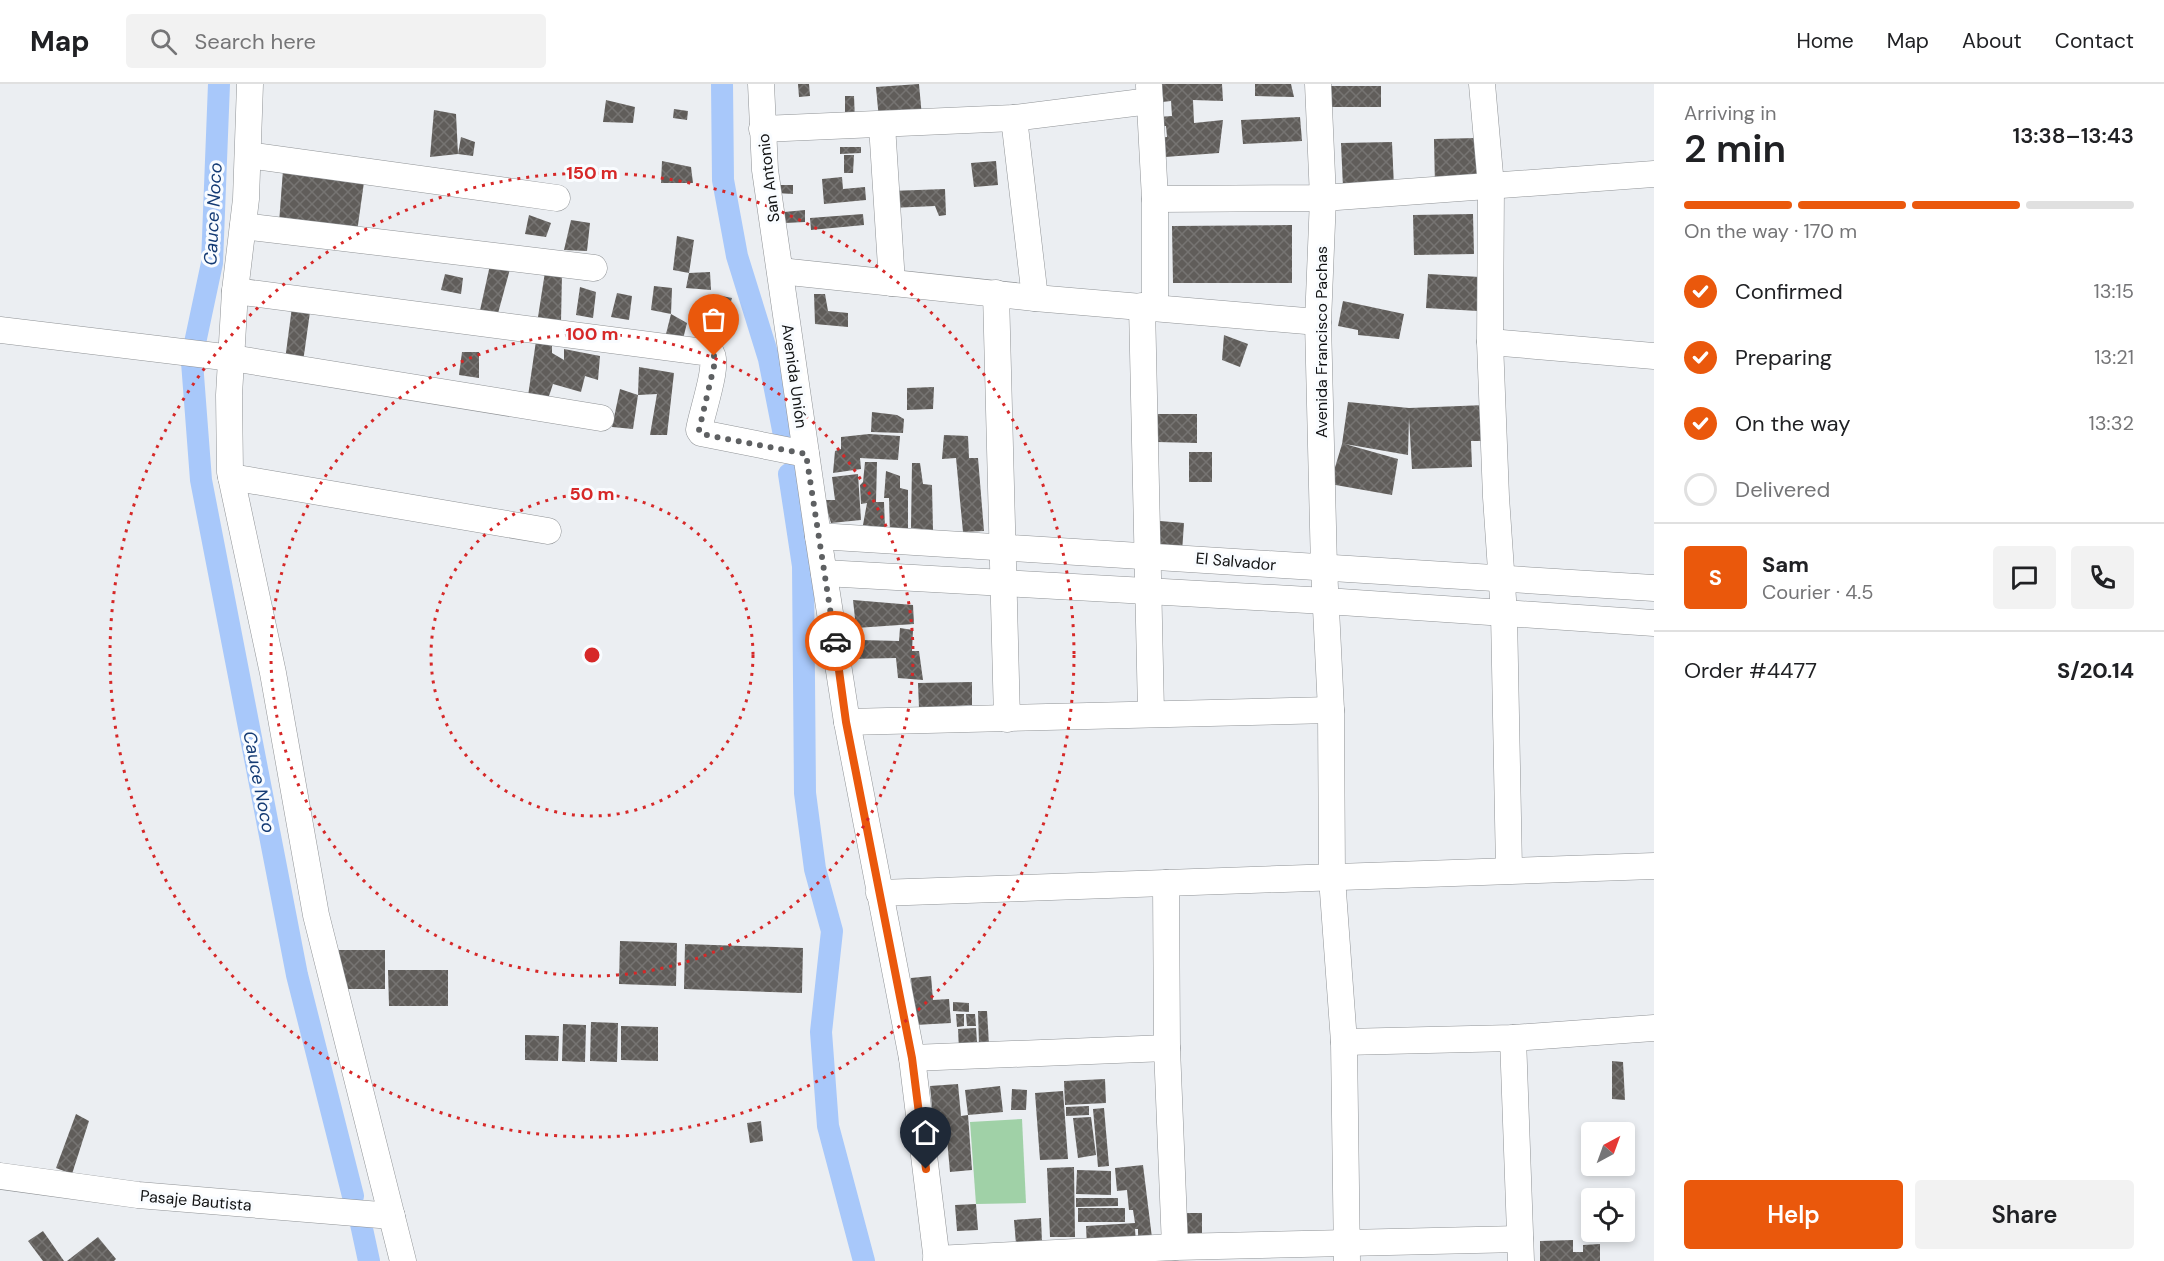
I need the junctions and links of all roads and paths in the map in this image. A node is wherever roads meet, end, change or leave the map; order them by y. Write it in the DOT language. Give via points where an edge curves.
graph roads {
  1 [pos="250,84"];
  2 [pos="761,84"];
  3 [pos="1318,84"];
  4 [pos="1482,84"];
  5 [pos="1149,93"];
  6 [pos="1014,118"];
  7 [pos="882,125"];
  8 [pos="762,129"];
  9 [pos="248,155"];
  10 [pos="1654,174"];
  11 [pos="1491,186"];
  12 [pos="557,198"];
  13 [pos="1323,198"];
  14 [pos="1155,199"];
  15 [pos="243,226"];
  16 [pos="594,268"];
  17 [pos="780,272"];
  18 [pos="892,283"];
  19 [pos="235,291"];
  20 [pos="996,293"];
  21 [pos="1035,297"];
  22 [pos="1149,307"];
  23 [pos="1318,322"];
  24 [pos="0,330"];
  25 [pos="1490,342"];
  26 [pos="1654,356"];
  27 [pos="232,358"];
  28 [pos="601,418"];
  29 [pos="806,454"];
  30 [pos="231,477"];
  31 [pos="548,531"];
  32 [pos="818,536"];
  33 [pos="1004,545"];
  34 [pos="1147,554"];
  35 [pos="1324,568"];
  36 [pos="824,573"];
  37 [pos="1501,577"];
  38 [pos="1003,584"];
  39 [pos="1654,588"];
  40 [pos="1148,591"];
  41 [pos="1326,601"];
  42 [pos="1504,614"];
  43 [pos="1654,623"];
  44 [pos="1331,710"];
  45 [pos="1151,712"];
  46 [pos="1008,719"];
  47 [pos="846,722"];
  48 [pos="1654,866"];
  49 [pos="1509,869"];
  50 [pos="1332,878"];
  51 [pos="1166,883"];
  52 [pos="879,892"];
  53 [pos="1654,1029"];
  54 [pos="1513,1038"];
  55 [pos="1344,1042"];
  56 [pos="1167,1048"];
  57 [pos="912,1058"];
  58 [pos="0,1176"];
  59 [pos="392,1216"];
  60 [pos="1175,1247"];
  61 [pos="1520,1250"];
  62 [pos="1346,1253"];
  63 [pos="936,1260"];
  64 [pos="403,1261"];
  1 -- 9 [label="street"];
  2 -- 8 [label="street, San Antonio"];
  3 -- 13 [label="street, Avenida Francisco Pachas"];
  4 -- 11 [label="street"];
  5 -- 6 [label="street"];
  5 -- 14 [label="street"];
  6 -- 7 [label="street"];
  6 -- 21 [label="street"];
  7 -- 8 [label="street"];
  7 -- 18 [label="street"];
  8 -- 17 [label="street, San Antonio"];
  9 -- 12 [label="street"];
  9 -- 15 [label="street"];
  10 -- 11 [label="street"];
  11 -- 13 [label="street"];
  11 -- 25 [label="street"];
  13 -- 14 [label="street"];
  13 -- 23 [label="street, Avenida Francisco Pachas"];
  14 -- 22 [label="street"];
  15 -- 16 [label="street"];
  15 -- 19 [label="street"];
  17 -- 18 [label="street"];
  17 -- 29 [label="street, Avenida Unión"];
  18 -- 20 [label="street"];
  19 -- 27 [label="street"];
  19 -- 29 [label="street" via="711,353 715,362 701,434"];
  20 -- 21 [label="street"];
  20 -- 33 [label="street"];
  21 -- 22 [label="street"];
  22 -- 23 [label="street"];
  22 -- 34 [label="street"];
  23 -- 35 [label="street, Avenida Francisco Pachas"];
  24 -- 27 [label="street"];
  25 -- 26 [label="street"];
  25 -- 37 [label="street"];
  27 -- 28 [label="street"];
  27 -- 30 [label="street"];
  29 -- 32 [label="street, Avenida Unión"];
  30 -- 31 [label="street"];
  30 -- 59 [label="street" via="273,673 316,915"];
  32 -- 33 [label="street, El Salvador"];
  32 -- 36 [label="street, Avenida Unión"];
  33 -- 34 [label="street, El Salvador"];
  33 -- 38 [label="street"];
  34 -- 35 [label="street, El Salvador"];
  34 -- 40 [label="street"];
  35 -- 37 [label="street, El Salvador"];
  35 -- 41 [label="street, Avenida Francisco Pachas"];
  36 -- 38 [label="street, El Salvador"];
  36 -- 47 [label="street, Avenida Unión"];
  37 -- 39 [label="street, El Salvador"];
  37 -- 42 [label="street"];
  38 -- 40 [label="street, El Salvador"];
  38 -- 46 [label="street"];
  40 -- 41 [label="street, El Salvador"];
  40 -- 45 [label="street"];
  41 -- 42 [label="street, El Salvador"];
  41 -- 44 [label="street, Avenida Francisco Pachas"];
  42 -- 43 [label="street, El Salvador"];
  42 -- 49 [label="street"];
  44 -- 45 [label="street"];
  44 -- 50 [label="street, Avenida Francisco Pachas"];
  45 -- 46 [label="street"];
  46 -- 47 [label="street"];
  47 -- 52 [label="street, Avenida Unión"];
  48 -- 49 [label="street"];
  49 -- 50 [label="street"];
  50 -- 51 [label="street"];
  50 -- 55 [label="street, Avenida Francisco Pachas"];
  51 -- 52 [label="street"];
  51 -- 56 [label="street"];
  52 -- 57 [label="street, Avenida Unión"];
  53 -- 54 [label="street"];
  54 -- 55 [label="street"];
  54 -- 61 [label="street"];
  55 -- 62 [label="street, Avenida Francisco Pachas"];
  56 -- 57 [label="street"];
  56 -- 60 [label="street"];
  57 -- 63 [label="street, Avenida Unión"];
  58 -- 59 [label="street, Pasaje Bautista" via="138,1195"];
  59 -- 64 [label="street"];
  60 -- 62 [label="street"];
  60 -- 63 [label="street"];
  61 -- 62 [label="street"];
}
